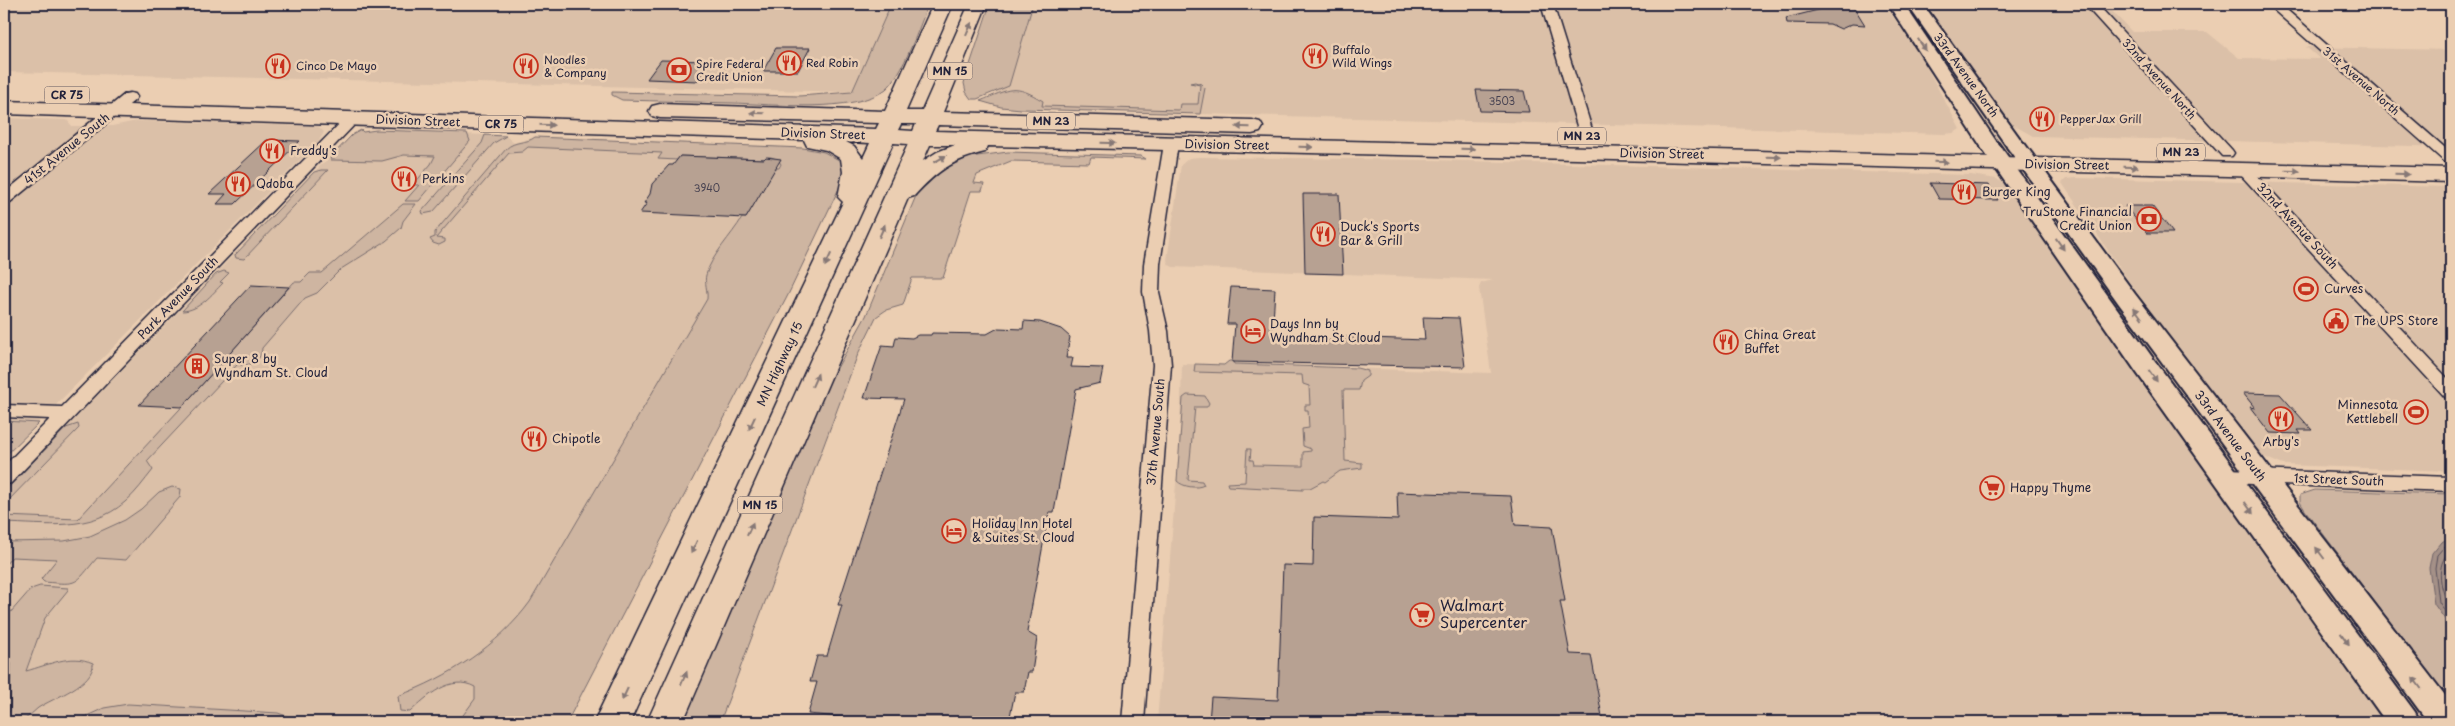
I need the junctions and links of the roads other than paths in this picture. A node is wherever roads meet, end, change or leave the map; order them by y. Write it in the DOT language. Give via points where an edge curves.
graph roads {
  1 [pos="943,4"];
  2 [pos="978,4"];
  3 [pos="1548,4"];
  4 [pos="1896,4"];
  5 [pos="1915,4"];
  6 [pos="2090,4"];
  7 [pos="2273,4"];
  8 [pos="956,57"];
  9 [pos="908,84"];
  10 [pos="4,94"];
  11 [pos="130,97"];
  12 [pos="4,108"];
  13 [pos="113,111"];
  14 [pos="792,114"];
  15 [pos="354,118"];
  16 [pos="1109,123"];
  17 [pos="889,127"];
  18 [pos="925,128"];
  19 [pos="679,130"];
  20 [pos="1587,136"];
  21 [pos="1060,142"];
  22 [pos="1171,144"];
  23 [pos="2227,153"];
  24 [pos="2010,156"];
  25 [pos="2451,164"];
  26 [pos="2244,170"];
  27 [pos="4,200"];
  28 [pos="893,205"];
  29 [pos="846,223"];
  30 [pos="2451,393"];
  31 [pos="4,411"];
  32 [pos="66,413"];
  33 [pos="2226,476"];
  34 [pos="4,478"];
  35 [pos="2262,478"];
  36 [pos="2451,484"];
  37 [pos="612,722"];
  38 [pos="665,722"];
  39 [pos="1133,722"];
  40 [pos="2404,722"];
  41 [pos="2447,722"];
  1 -- 9 [label="highway, MN Highway 15 / MN 15"];
  8 -- 2 [label="highway, MN 15, one-way"];
  3 -- 20 [label="street"];
  4 -- 24 [label="street, 33rd Avenue North, one-way"];
  5 -- 24 [label="street, 33rd Avenue North"];
  6 -- 23 [label="street, 32nd Avenue North"];
  7 -- 25 [label="street, 31st Avenue North"];
  8 -- 16 [label="highway" via="956,91 959,98 972,108 1003,114 1073,116"];
  8 -- 18 [label="highway, MN 15"];
  9 -- 14 [label="highway" via="861,105"];
  9 -- 17 [label="highway, MN Highway 15 / MN 15"];
  10 -- 11 [label="highway, Division Street / CR 75"];
  11 -- 13 [label="street, 41st Avenue South"];
  14 -- 11 [label="highway, Division Street / CR 75, one-way"];
  12 -- 13 [label="highway, Division Street / CR 75"];
  13 -- 15 [label="highway, Division Street / CR 75"];
  13 -- 27 [label="street, 41st Avenue South"];
  14 -- 17 [label="highway, Division Street / CR 75"];
  15 -- 19 [label="highway, Division Street / CR 75, one-way"];
  15 -- 32 [label="street, Park Avenue South"];
  16 -- 18 [label="highway, Division Street / MN 23"];
  20 -- 16 [label="highway, Division Street / MN 23, one-way"];
  17 -- 18 [label="highway, Division Street / MN 23"];
  17 -- 19 [label="highway, Division Street / CR 75"];
  17 -- 29 [label="highway, MN Highway 15 / MN 15"];
  18 -- 21 [label="highway, Division Street / MN 23"];
  18 -- 28 [label="highway, MN 15"];
  19 -- 29 [label="highway" via="719,138 814,141 840,147 852,158 855,169"];
  20 -- 24 [label="highway, Division Street / MN 23"];
  21 -- 22 [label="highway, Division Street / MN 23, one-way"];
  28 -- 21 [label="highway, one-way" via="928,167 949,154 983,146"];
  22 -- 24 [label="highway, Division Street / MN 23, one-way"];
  22 -- 39 [label="street, 37th Avenue South" via="1152,264 1151,292 1162,365"];
  23 -- 24 [label="highway, Division Street / MN 23"];
  23 -- 25 [label="highway, Division Street / MN 23"];
  24 -- 26 [label="highway, Division Street / MN 23, one-way"];
  24 -- 33 [label="main road, 33rd Avenue South, one-way"];
  35 -- 24 [label="main road, 33rd Avenue South, one-way"];
  26 -- 25 [label="highway, Division Street / MN 23, one-way"];
  26 -- 30 [label="street, 32nd Avenue South"];
  38 -- 28 [label="highway, MN 15, one-way"];
  29 -- 37 [label="highway, MN Highway 15 / MN 15, one-way"];
  31 -- 32 [label="street"];
  32 -- 34 [label="street, Park Avenue South"];
  33 -- 35 [label="street, 1st Street South"];
  33 -- 40 [label="main road, 33rd Avenue South, one-way"];
  35 -- 36 [label="street, 1st Street South"];
  41 -- 35 [label="main road, 33rd Avenue South, one-way"];
}
